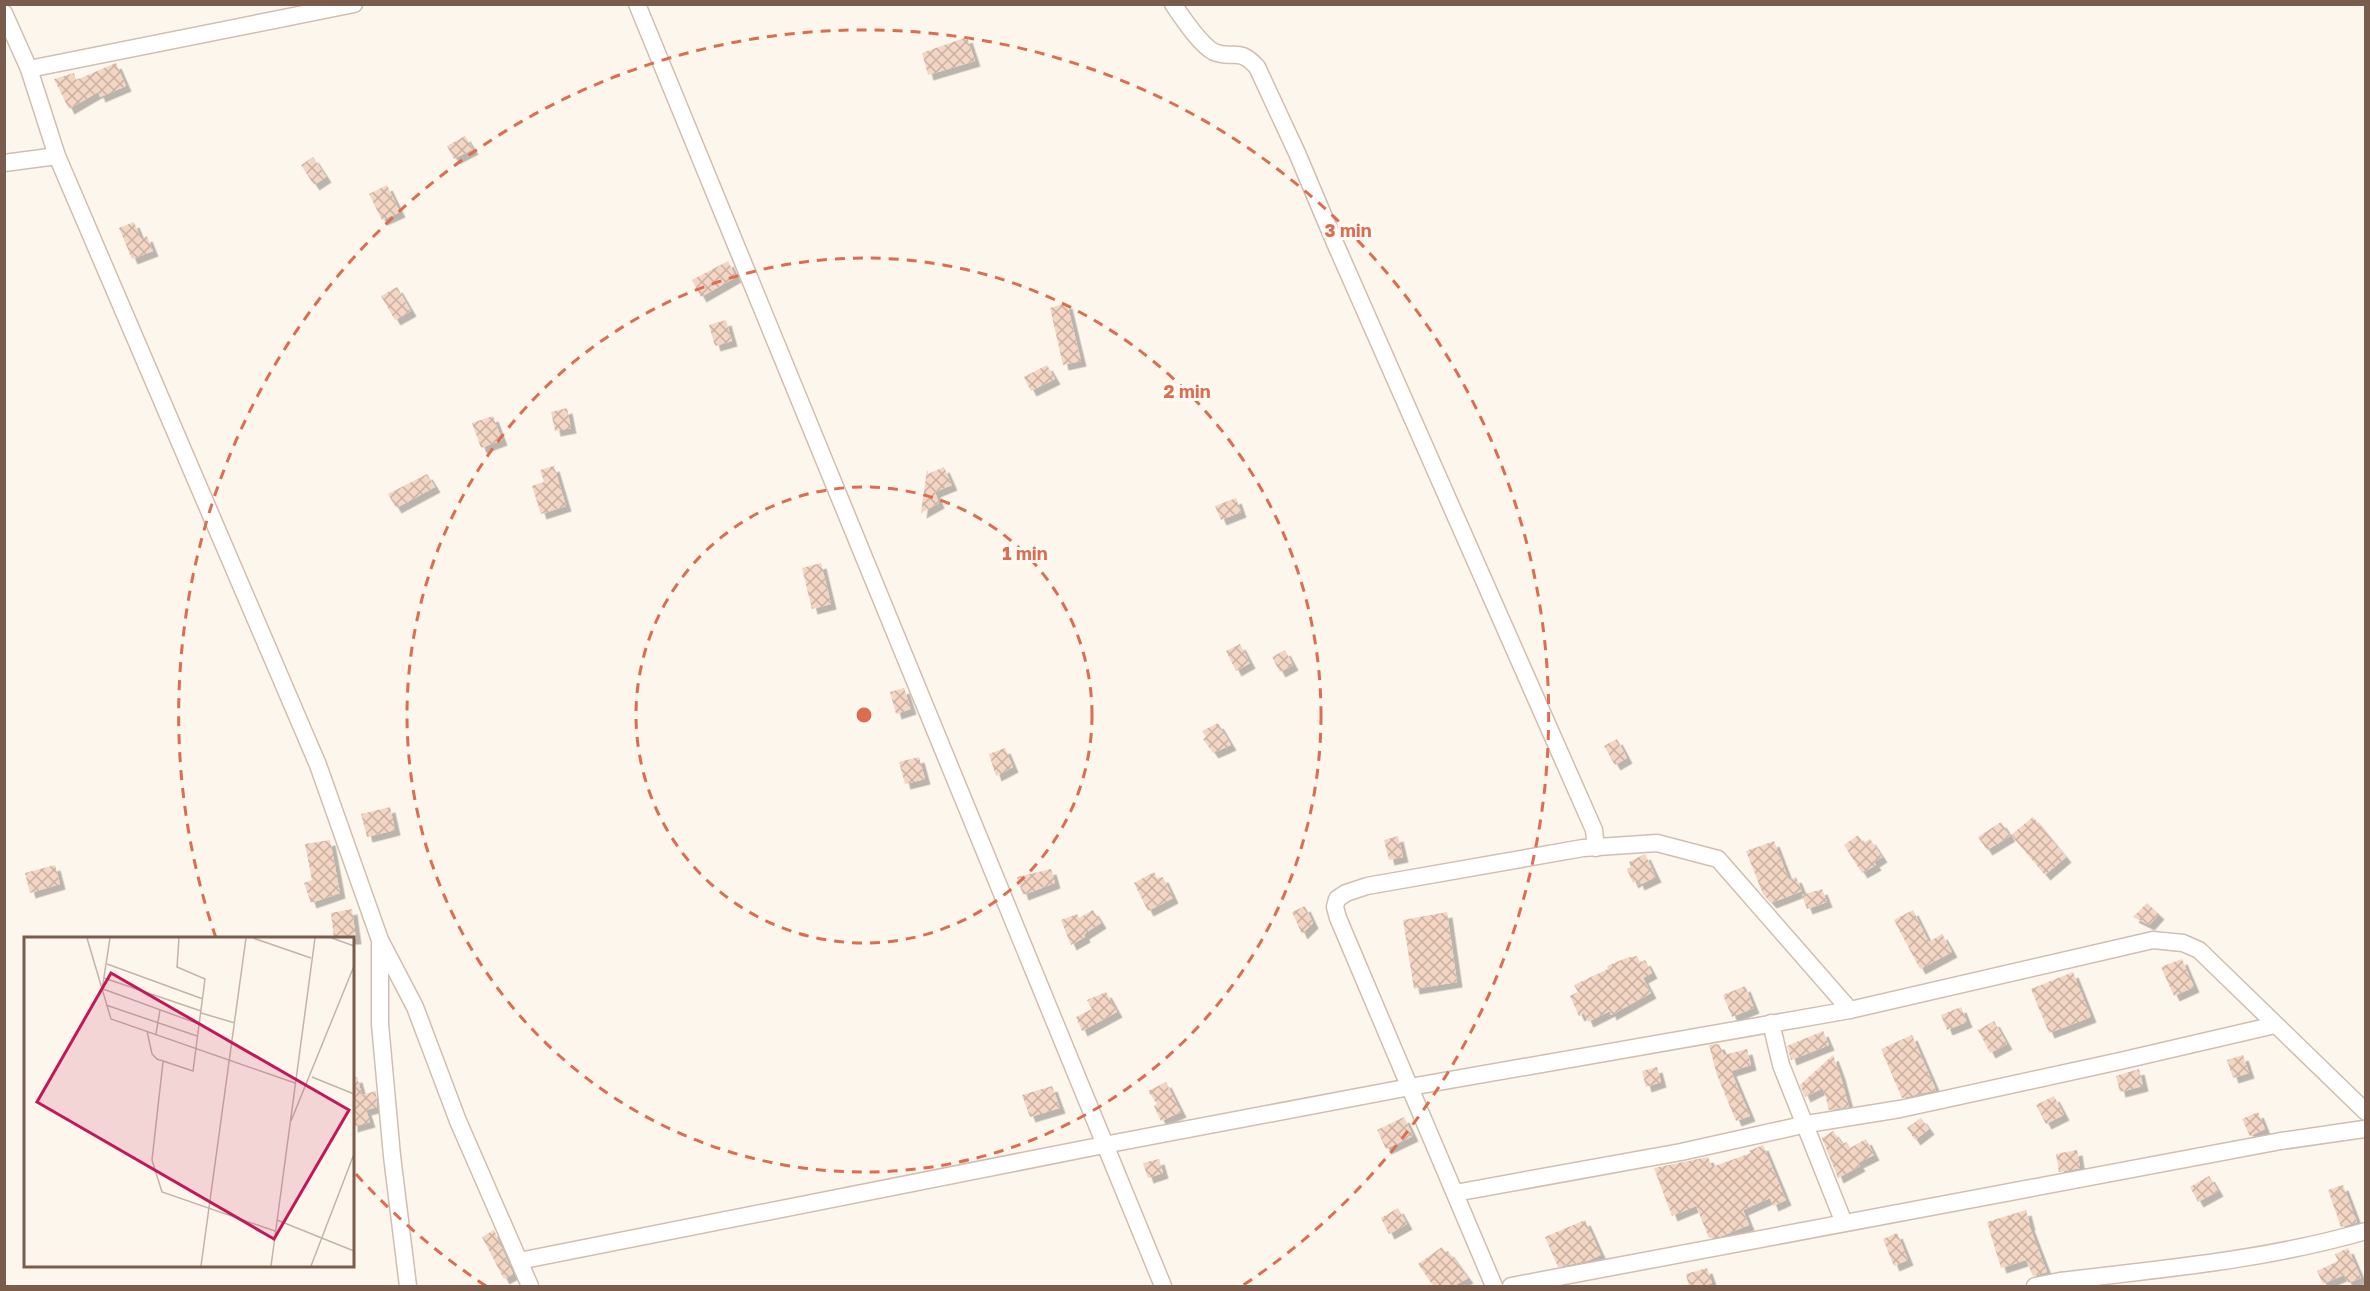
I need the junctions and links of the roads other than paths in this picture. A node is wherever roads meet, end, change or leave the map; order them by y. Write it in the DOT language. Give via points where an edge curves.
graph roads {
  1 [pos="354,4"];
  2 [pos="637,4"];
  3 [pos="1173,4"];
  4 [pos="4,13"];
  5 [pos="29,69"];
  6 [pos="57,156"];
  7 [pos="4,163"];
  8 [pos="1596,848"];
  9 [pos="380,940"];
  10 [pos="1850,1010"];
  11 [pos="1772,1023"];
  12 [pos="2275,1025"];
  13 [pos="1410,1087"];
  14 [pos="2364,1121"];
  15 [pos="1807,1124"];
  16 [pos="1104,1145"];
  17 [pos="1455,1193"];
  18 [pos="1844,1223"];
  19 [pos="2366,1231"];
  20 [pos="519,1261"];
  21 [pos="408,1287"];
  22 [pos="530,1287"];
  23 [pos="1163,1287"];
  24 [pos="1494,1287"];
  25 [pos="1511,1287"];
  26 [pos="2035,1287"];
  1 -- 5 [label="street"];
  2 -- 16 [label="street"];
  3 -- 8 [label="street" via="1211,51 1240,54 1257,67 1585,808"];
  4 -- 5 [label="street"];
  5 -- 6 [label="street"];
  6 -- 7 [label="street"];
  6 -- 9 [label="street" via="318,765"];
  8 -- 10 [label="street" via="1657,843 1718,859"];
  8 -- 13 [label="street" via="1367,886 1337,899 1338,918"];
  9 -- 20 [label="street" via="415,1007 458,1121"];
  9 -- 21 [label="street" via="380,1024"];
  10 -- 11 [label="street"];
  10 -- 12 [label="street" via="2153,940 2183,943 2199,950"];
  11 -- 13 [label="street"];
  11 -- 15 [label="street" via="1781,1065"];
  12 -- 14 [label="street"];
  12 -- 15 [label="street" via="1911,1106"];
  13 -- 16 [label="street"];
  13 -- 17 [label="street"];
  14 -- 18 [label="street" via="2269,1143"];
  15 -- 17 [label="street" via="1681,1152"];
  15 -- 18 [label="street"];
  16 -- 20 [label="street"];
  16 -- 23 [label="street"];
  17 -- 24 [label="street"];
  18 -- 25 [label="street"];
  19 -- 26 [label="street" via="2318,1245 2232,1260"];
  20 -- 22 [label="street"];
}
